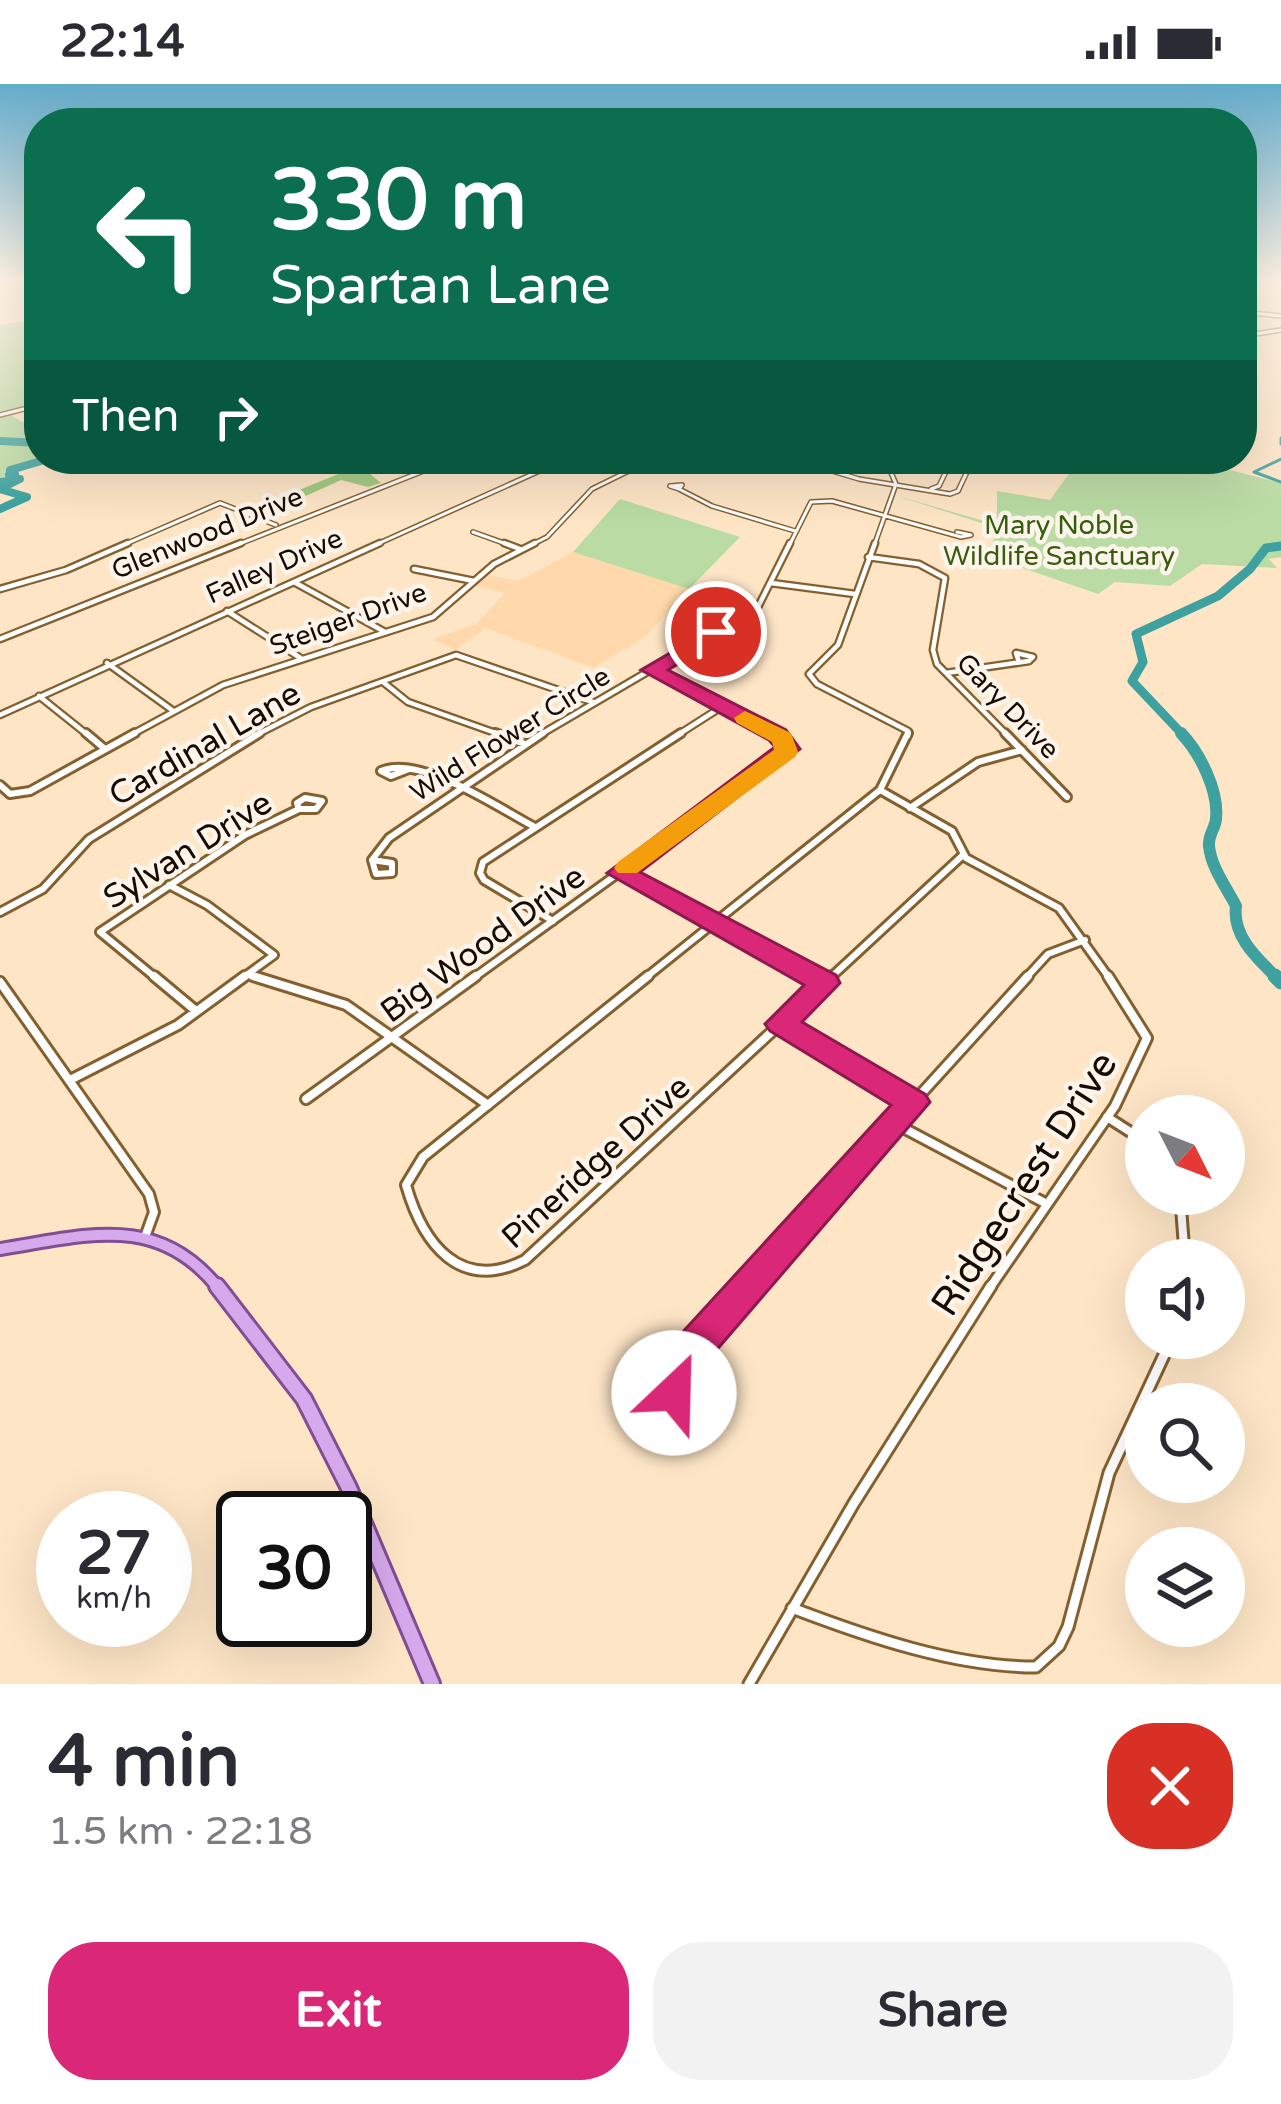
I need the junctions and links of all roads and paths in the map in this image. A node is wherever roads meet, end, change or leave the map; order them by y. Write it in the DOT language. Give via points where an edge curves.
graph roads {
  1 [pos="415,474"];
  2 [pos="533,474"];
  3 [pos="622,474"];
  4 [pos="841,474"];
  5 [pos="892,474"];
  6 [pos="945,474"];
  7 [pos="965,474"];
  8 [pos="896,484"];
  9 [pos="939,486"];
  10 [pos="921,489"];
  11 [pos="679,490"];
  12 [pos="945,494"];
  13 [pos="882,516"];
  14 [pos="279,526"];
  15 [pos="795,531"];
  16 [pos="473,532"];
  17 [pos="957,532"];
  18 [pos="522,550"];
  19 [pos="868,557"];
  20 [pos="414,569"];
  21 [pos="474,581"];
  22 [pos="294,582"];
  23 [pos="771,583"];
  24 [pos="0,590"];
  25 [pos="855,594"];
  26 [pos="227,611"];
  27 [pos="385,632"];
  28 [pos="0,639"];
  29 [pos="302,659"];
  30 [pos="1019,662"];
  31 [pos="107,663"];
  32 [pos="652,670"];
  33 [pos="946,673"];
  34 [pos="383,682"];
  35 [pos="39,696"];
  36 [pos="595,703"];
  37 [pos="723,706"];
  38 [pos="173,711"];
  39 [pos="0,715"];
  40 [pos="525,744"];
  41 [pos="105,749"];
  42 [pos="1022,750"];
  43 [pos="409,769"];
  44 [pos="0,785"];
  45 [pos="461,787"];
  46 [pos="880,790"];
  47 [pos="1067,797"];
  48 [pos="910,808"];
  49 [pos="299,809"];
  50 [pos="534,827"];
  51 [pos="963,855"];
  52 [pos="372,860"];
  53 [pos="621,873"];
  54 [pos="169,885"];
  55 [pos="0,911"];
  56 [pos="554,921"];
  57 [pos="714,923"];
  58 [pos="1084,940"];
  59 [pos="249,975"];
  60 [pos="0,982"];
  61 [pos="825,983"];
  62 [pos="196,1012"];
  63 [pos="781,1024"];
  64 [pos="393,1037"];
  65 [pos="70,1080"];
  66 [pos="306,1099"];
  67 [pos="913,1102"];
  68 [pos="488,1105"];
  69 [pos="1107,1117"];
  70 [pos="894,1123"];
  71 [pos="1125,1129"];
  72 [pos="1045,1203"];
  73 [pos="146,1237"];
  74 [pos="0,1249"];
  75 [pos="1162,1359"];
  76 [pos="680,1362"];
  77 [pos="792,1608"];
  78 [pos="432,1684"];
  79 [pos="749,1684"];
  1 -- 14 [label="street, Glenwood Drive"];
  2 -- 22 [label="street, Falley Drive"];
  3 -- 18 [label="street, Steiger Drive" via="592,489 548,537"];
  4 -- 8 [label="street"];
  5 -- 8 [label="street"];
  6 -- 9 [label="street"];
  7 -- 12 [label="street" via="957,493"];
  8 -- 10 [label="street"];
  8 -- 13 [label="street"];
  9 -- 10 [label="street"];
  9 -- 12 [label="street"];
  10 -- 12 [label="street"];
  11 -- 15 [label="street"];
  13 -- 15 [label="street" via="815,501"];
  13 -- 17 [label="street"];
  13 -- 19 [label="street"];
  14 -- 24 [label="street" via="220,503"];
  14 -- 28 [label="street, Glenwood Drive"];
  15 -- 23 [label="street, Wild Flower Circle"];
  16 -- 18 [label="street"];
  18 -- 21 [label="street, Steiger Drive"];
  19 -- 25 [label="street"];
  19 -- 33 [label="street, Gary Drive" via="923,565 945,578 933,654"];
  20 -- 21 [label="street"];
  21 -- 27 [label="street, Steiger Drive" via="433,616"];
  22 -- 26 [label="street, Falley Drive"];
  22 -- 27 [label="street"];
  23 -- 25 [label="street"];
  23 -- 32 [label="street, Wild Flower Circle" via="753,610"];
  25 -- 46 [label="street" via="836,648 809,676 908,730"];
  26 -- 29 [label="street"];
  26 -- 31 [label="street, Falley Drive"];
  27 -- 29 [label="street, Steiger Drive"];
  29 -- 38 [label="street, Steiger Drive"];
  30 -- 33 [label="street"];
  31 -- 35 [label="street, Falley Drive"];
  31 -- 38 [label="street"];
  32 -- 36 [label="street, Wild Flower Circle"];
  32 -- 37 [label="street, Big Wood Drive"];
  33 -- 42 [label="street, Gary Drive"];
  34 -- 36 [label="street, Cardinal Lane" via="456,655"];
  34 -- 40 [label="street" via="408,702"];
  34 -- 55 [label="street, Cardinal Lane" via="296,713 211,760 89,839 43,889"];
  35 -- 39 [label="street, Falley Drive"];
  35 -- 41 [label="street"];
  36 -- 40 [label="street, Wild Flower Circle"];
  37 -- 50 [label="street"];
  37 -- 53 [label="street, Big Wood Drive" via="782,738 786,752"];
  38 -- 41 [label="street, Steiger Drive"];
  40 -- 45 [label="street, Wild Flower Circle"];
  41 -- 44 [label="street, Steiger Drive" via="37,788 14,795"];
  42 -- 47 [label="street, Gary Drive"];
  42 -- 48 [label="street" via="978,762"];
  43 -- 45 [label="street"];
  45 -- 50 [label="street"];
  45 -- 52 [label="street, Wild Flower Circle" via="388,838"];
  46 -- 48 [label="street, Ridgecrest Drive"];
  46 -- 57 [label="street, Pineridge Drive"];
  48 -- 51 [label="street, Ridgecrest Drive" via="957,835"];
  49 -- 54 [label="street, Sylvan Drive"];
  50 -- 56 [label="street" via="488,857 480,872"];
  51 -- 58 [label="street, Ridgecrest Drive" via="1042,895"];
  51 -- 61 [label="street, Pineridge Drive"];
  53 -- 56 [label="street, Big Wood Drive"];
  53 -- 57 [label="street"];
  54 -- 59 [label="street" via="274,955"];
  54 -- 62 [label="street, Sylvan Drive" via="100,932"];
  56 -- 64 [label="street, Big Wood Drive"];
  57 -- 61 [label="street"];
  57 -- 68 [label="street, Pineridge Drive"];
  58 -- 67 [label="street" via="1048,954"];
  58 -- 69 [label="street, Ridgecrest Drive" via="1147,1038"];
  59 -- 62 [label="street"];
  59 -- 64 [label="street" via="346,1005"];
  60 -- 65 [label="street"];
  61 -- 63 [label="street, Pineridge Drive"];
  62 -- 65 [label="street"];
  63 -- 67 [label="street"];
  63 -- 68 [label="street, Pineridge Drive" via="525,1261 494,1274 447,1260 406,1185 423,1157"];
  64 -- 66 [label="street, Big Wood Drive"];
  64 -- 68 [label="street"];
  65 -- 73 [label="street" via="153,1201"];
  67 -- 70 [label="street"];
  69 -- 71 [label="street"];
  69 -- 72 [label="street, Ridgecrest Drive"];
  70 -- 72 [label="street"];
  70 -- 76 [label="street"];
  72 -- 77 [label="street, Ridgecrest Drive"];
  73 -- 74 [label="main road" via="107,1232"];
  73 -- 78 [label="main road" via="200,1265 304,1399"];
  75 -- 77 [label="street" via="1109,1473 1068,1627 1050,1657 1023,1670 999,1667"];
  77 -- 79 [label="street, Ridgecrest Drive"];
}
